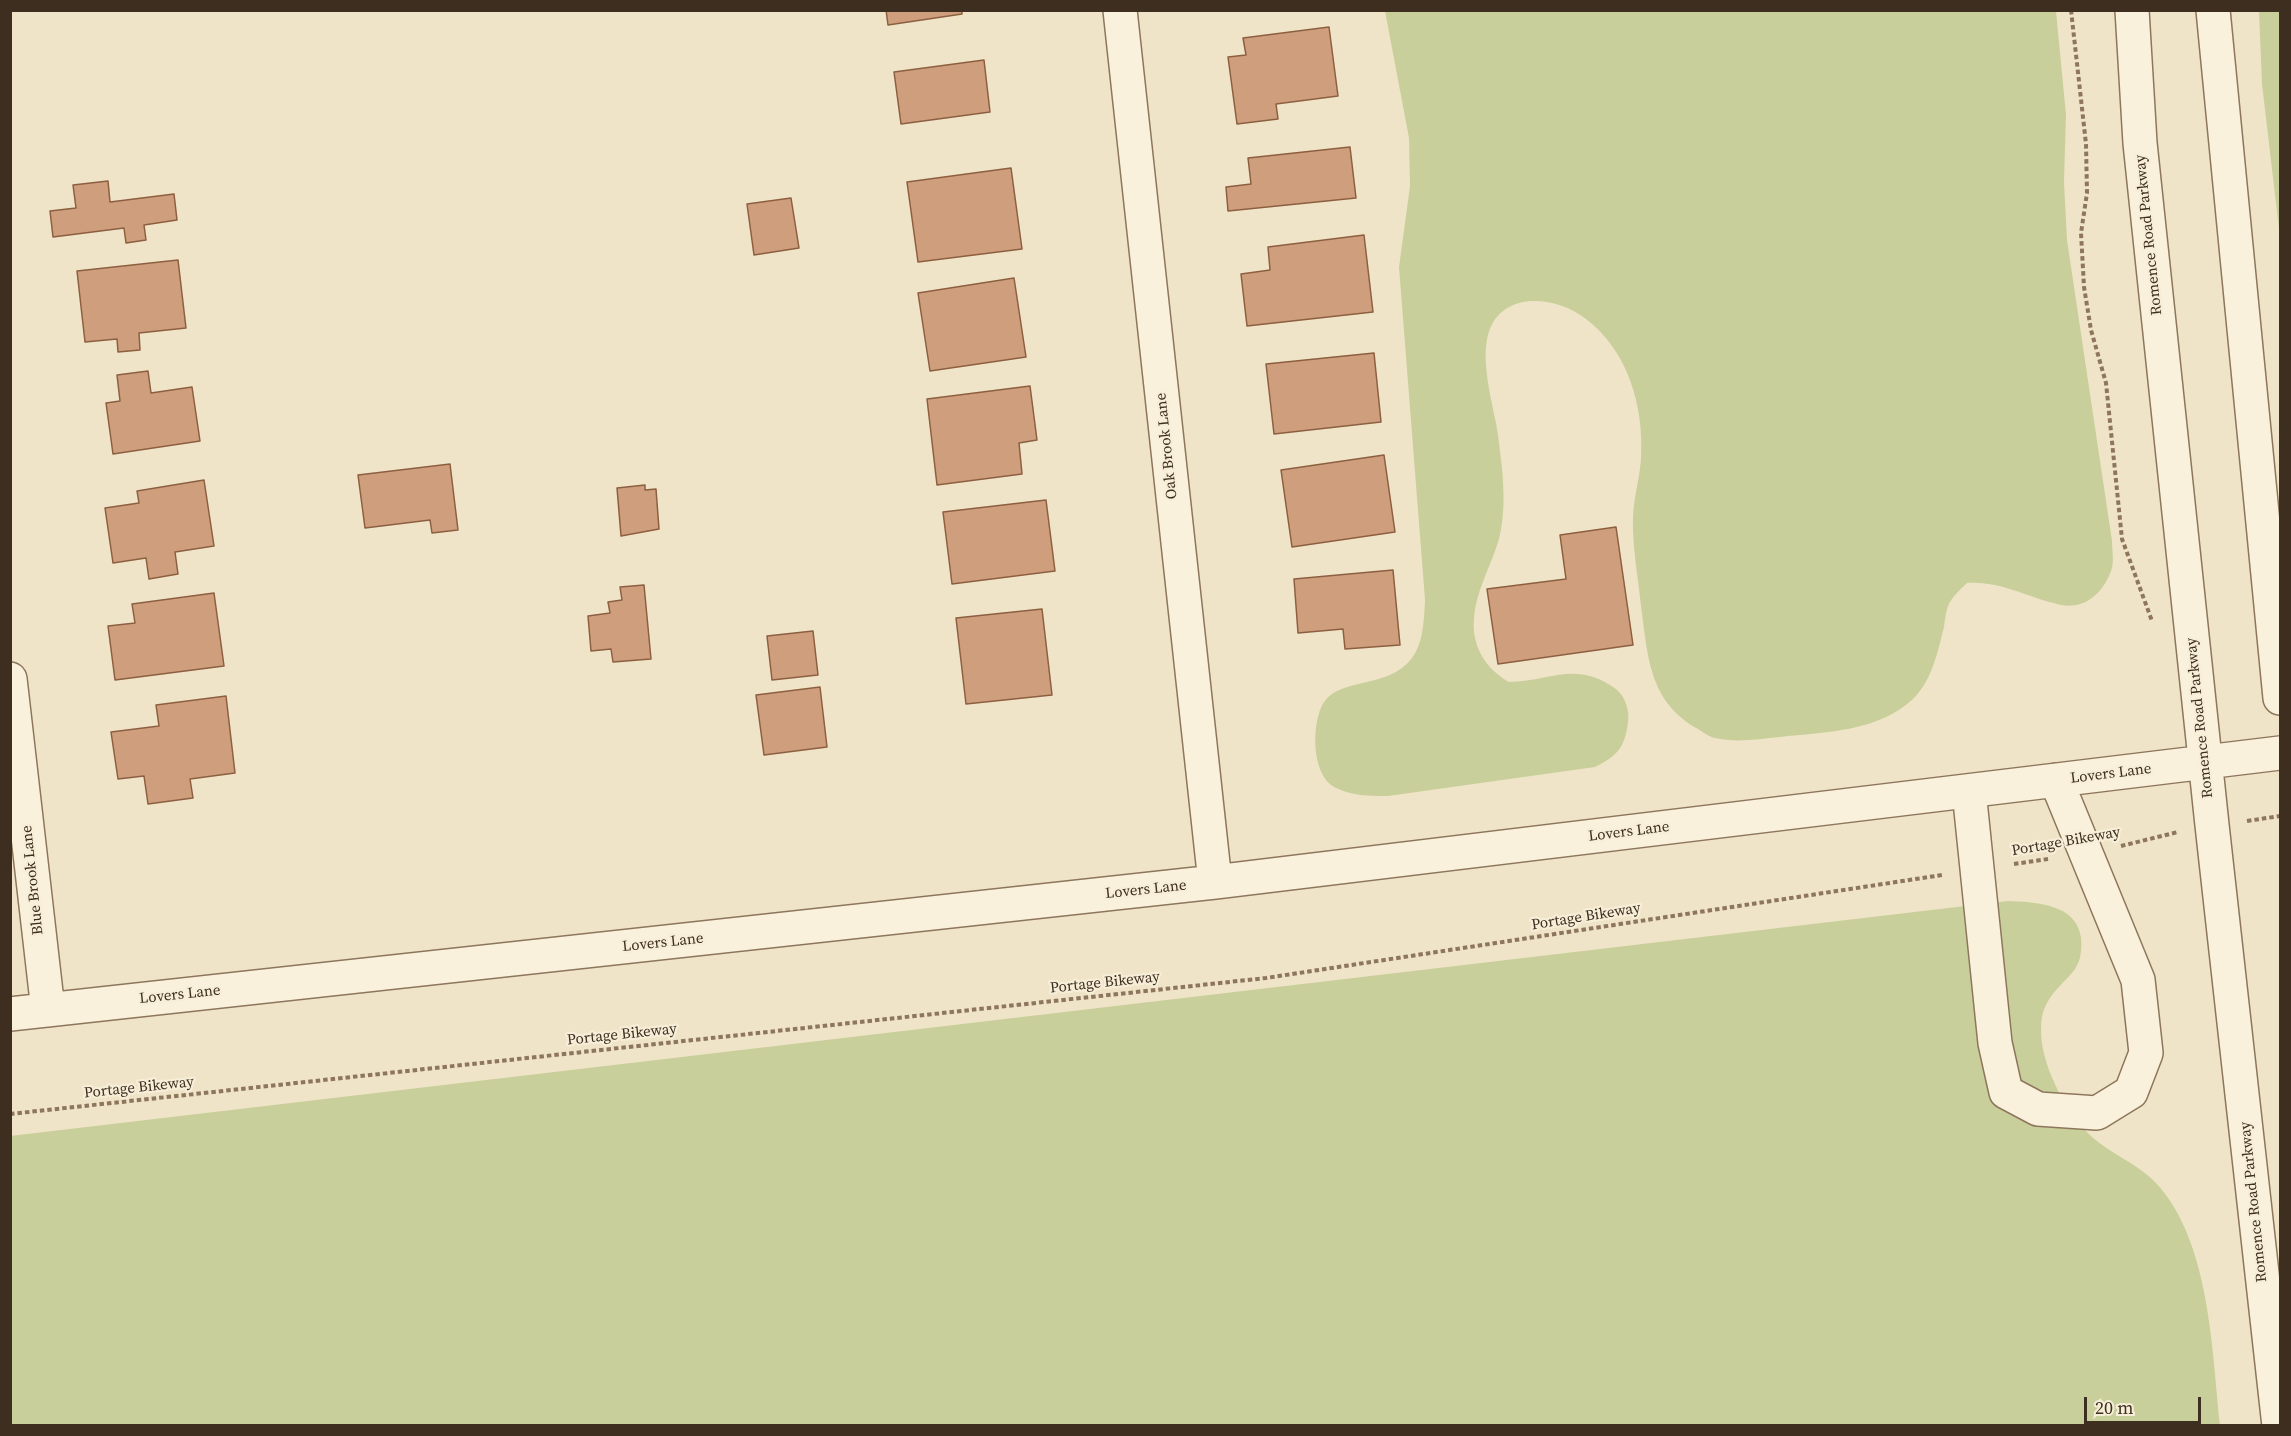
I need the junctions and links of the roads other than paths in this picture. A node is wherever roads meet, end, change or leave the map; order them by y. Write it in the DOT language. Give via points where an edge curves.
graph roads {
  1 [pos="1120,10"];
  2 [pos="2132,10"];
  3 [pos="2214,10"];
  4 [pos="10,679"];
  5 [pos="2280,698"];
  6 [pos="2280,753"];
  7 [pos="2205,762"];
  8 [pos="2056,780"];
  9 [pos="1969,791"];
  10 [pos="1215,882"];
  11 [pos="48,1010"];
  12 [pos="10,1014"];
  13 [pos="2279,1425"];
  1 -- 10 [label="street, Oak Brook Lane"];
  2 -- 7 [label="street, Romence Road Parkway" via="2140,143"];
  3 -- 5 [label="street"];
  4 -- 11 [label="street, Blue Brook Lane"];
  6 -- 7 [label="street, Lovers Lane"];
  7 -- 8 [label="street, Lovers Lane"];
  7 -- 13 [label="street, Romence Road Parkway"];
  8 -- 9 [label="street, Lovers Lane"];
  8 -- 9 [label="street" via="2138,980 2146,1053 2132,1092 2097,1113 2038,1108 2006,1092 1995,1043"];
  9 -- 10 [label="street, Lovers Lane"];
  10 -- 11 [label="street, Lovers Lane"];
  11 -- 12 [label="street, Lovers Lane"];
}
